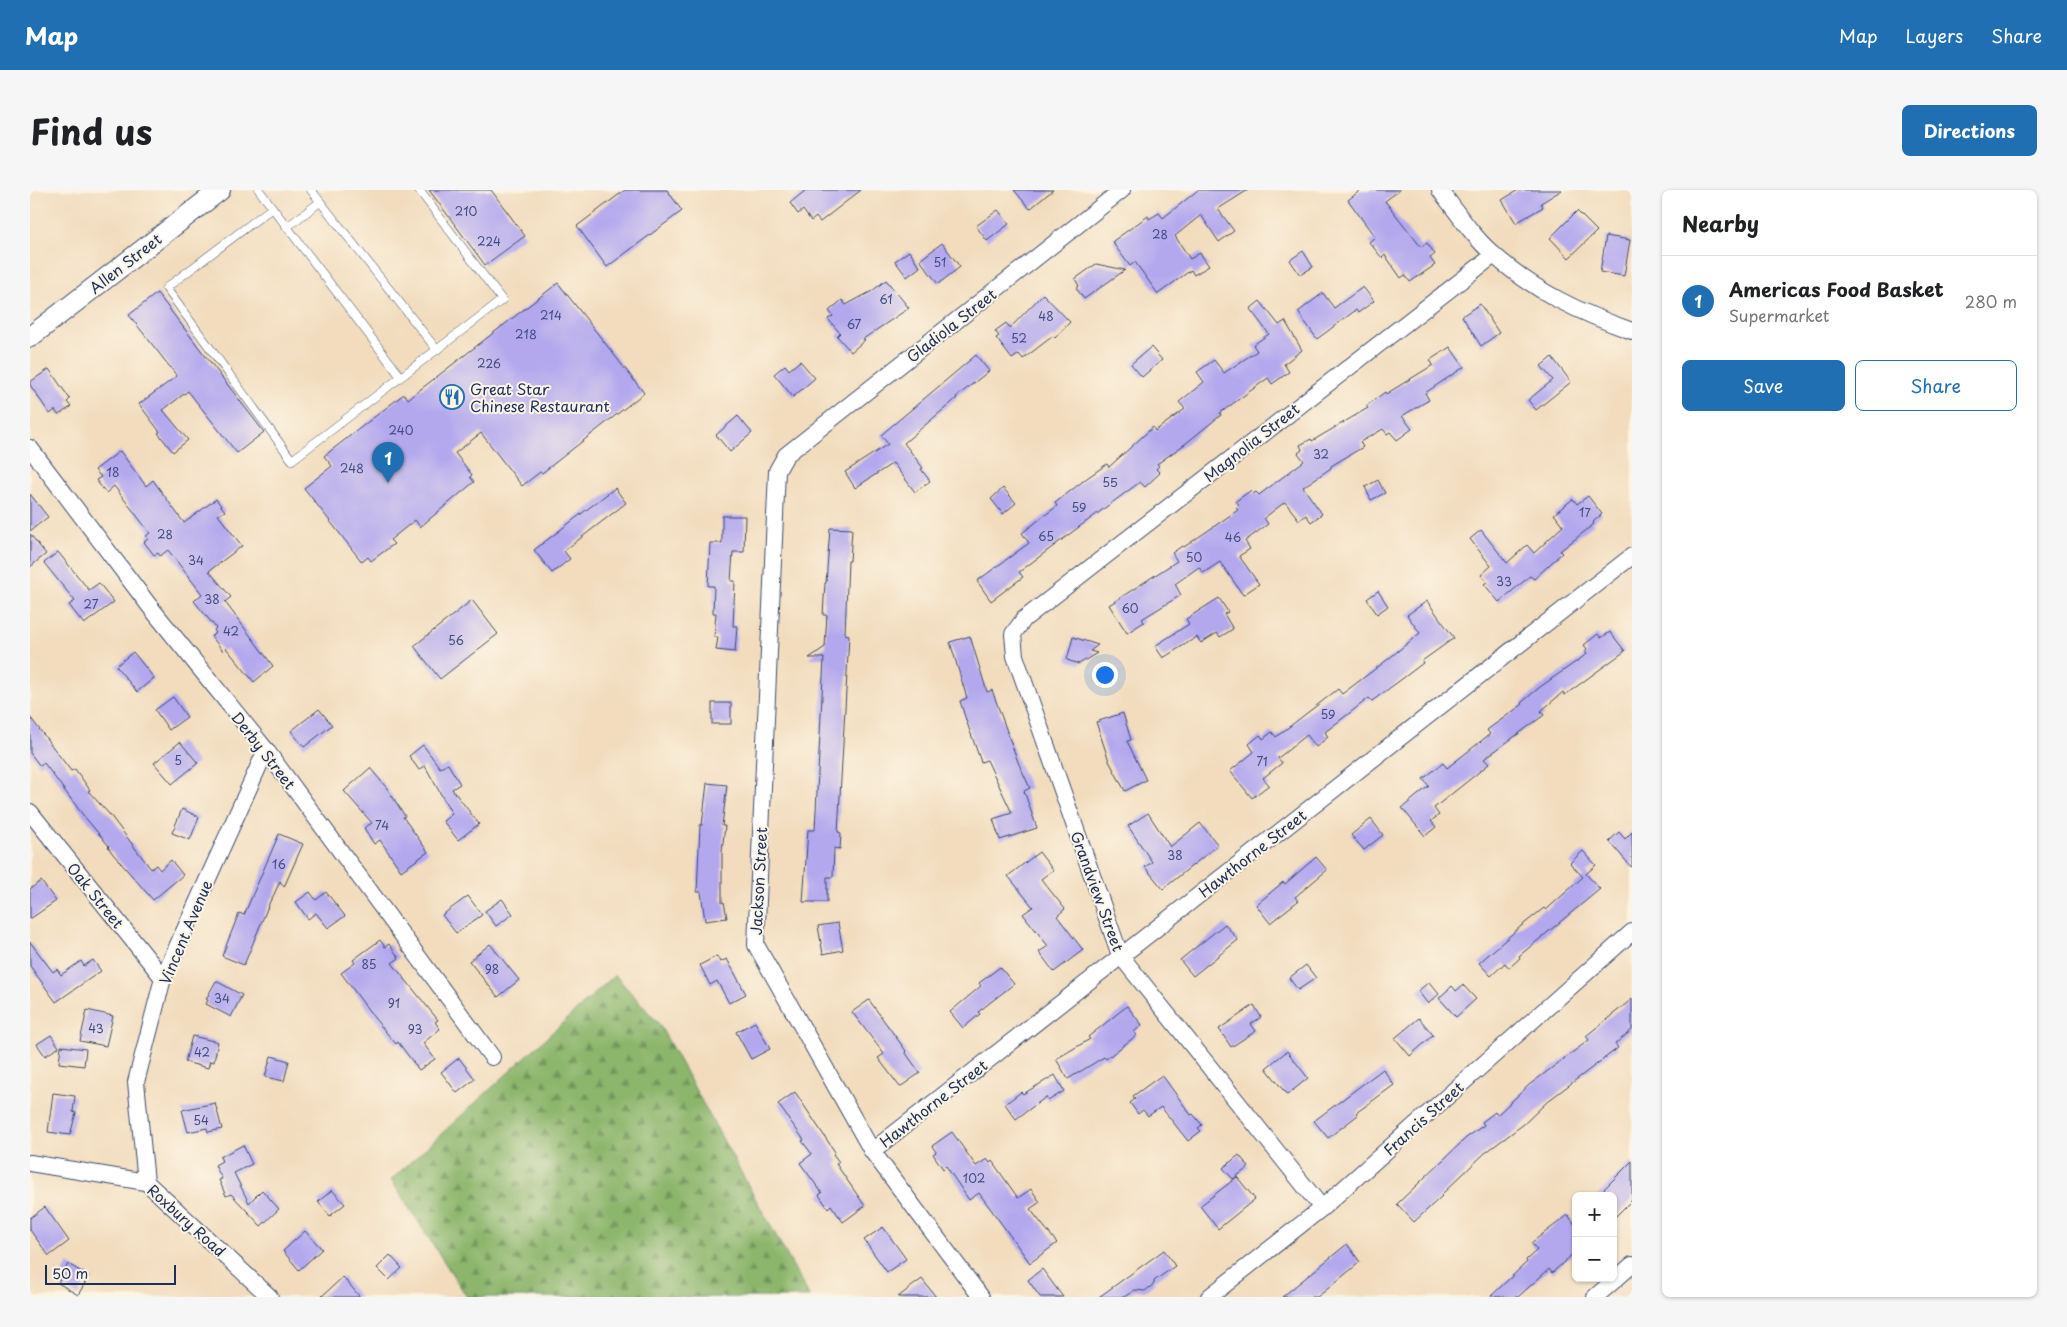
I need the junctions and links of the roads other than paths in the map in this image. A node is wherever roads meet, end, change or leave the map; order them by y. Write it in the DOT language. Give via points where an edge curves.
graph roads {
  1 [pos="220,190"];
  2 [pos="258,190"];
  3 [pos="311,190"];
  4 [pos="419,190"];
  5 [pos="1122,190"];
  6 [pos="1440,190"];
  7 [pos="320,202"];
  8 [pos="272,208"];
  9 [pos="287,227"];
  10 [pos="1494,255"];
  11 [pos="33,329"];
  12 [pos="1632,331"];
  13 [pos="437,350"];
  14 [pos="401,378"];
  15 [pos="30,448"];
  16 [pos="782,461"];
  17 [pos="1632,556"];
  18 [pos="1013,634"];
  19 [pos="266,750"];
  20 [pos="30,812"];
  21 [pos="1632,932"];
  22 [pos="1120,955"];
  23 [pos="163,978"];
  24 [pos="492,1057"];
  25 [pos="872,1151"];
  26 [pos="30,1163"];
  27 [pos="146,1182"];
  28 [pos="1322,1208"];
  29 [pos="1632,1265"];
  30 [pos="270,1297"];
  31 [pos="981,1297"];
  32 [pos="1209,1297"];
  33 [pos="1595,1297"];
  1 -- 11 [label="street, Allen Street"];
  2 -- 8 [label="lane"];
  3 -- 7 [label="lane"];
  4 -- 13 [label="lane" via="502,300"];
  5 -- 16 [label="street, Gladiola Street" via="786,454"];
  6 -- 10 [label="street"];
  7 -- 9 [label="lane"];
  7 -- 13 [label="lane"];
  8 -- 9 [label="lane"];
  8 -- 14 [label="lane" via="166,288 292,460"];
  9 -- 14 [label="lane"];
  10 -- 12 [label="street" via="1553,298"];
  10 -- 18 [label="street, Magnolia Street" via="1024,619"];
  13 -- 14 [label="lane"];
  15 -- 19 [label="street, Derby Street" via="151,608"];
  16 -- 25 [label="street, Jackson Street" via="777,471 756,945"];
  17 -- 22 [label="street, Hawthorne Street"];
  18 -- 22 [label="street, Grandview Street" via="1015,656"];
  19 -- 23 [label="street, Vincent Avenue"];
  19 -- 24 [label="street, Derby Street"];
  20 -- 23 [label="street, Oak Street"];
  21 -- 28 [label="street, Francis Street"];
  22 -- 25 [label="street, Hawthorne Street"];
  22 -- 28 [label="street, Grandview Street"];
  23 -- 27 [label="street, Vincent Avenue" via="136,1082"];
  25 -- 31 [label="street, Jackson Street"];
  26 -- 27 [label="street, Roxbury Road"];
  27 -- 30 [label="street, Roxbury Road"];
  28 -- 32 [label="street, Francis Street"];
  29 -- 33 [label="street"];
}
